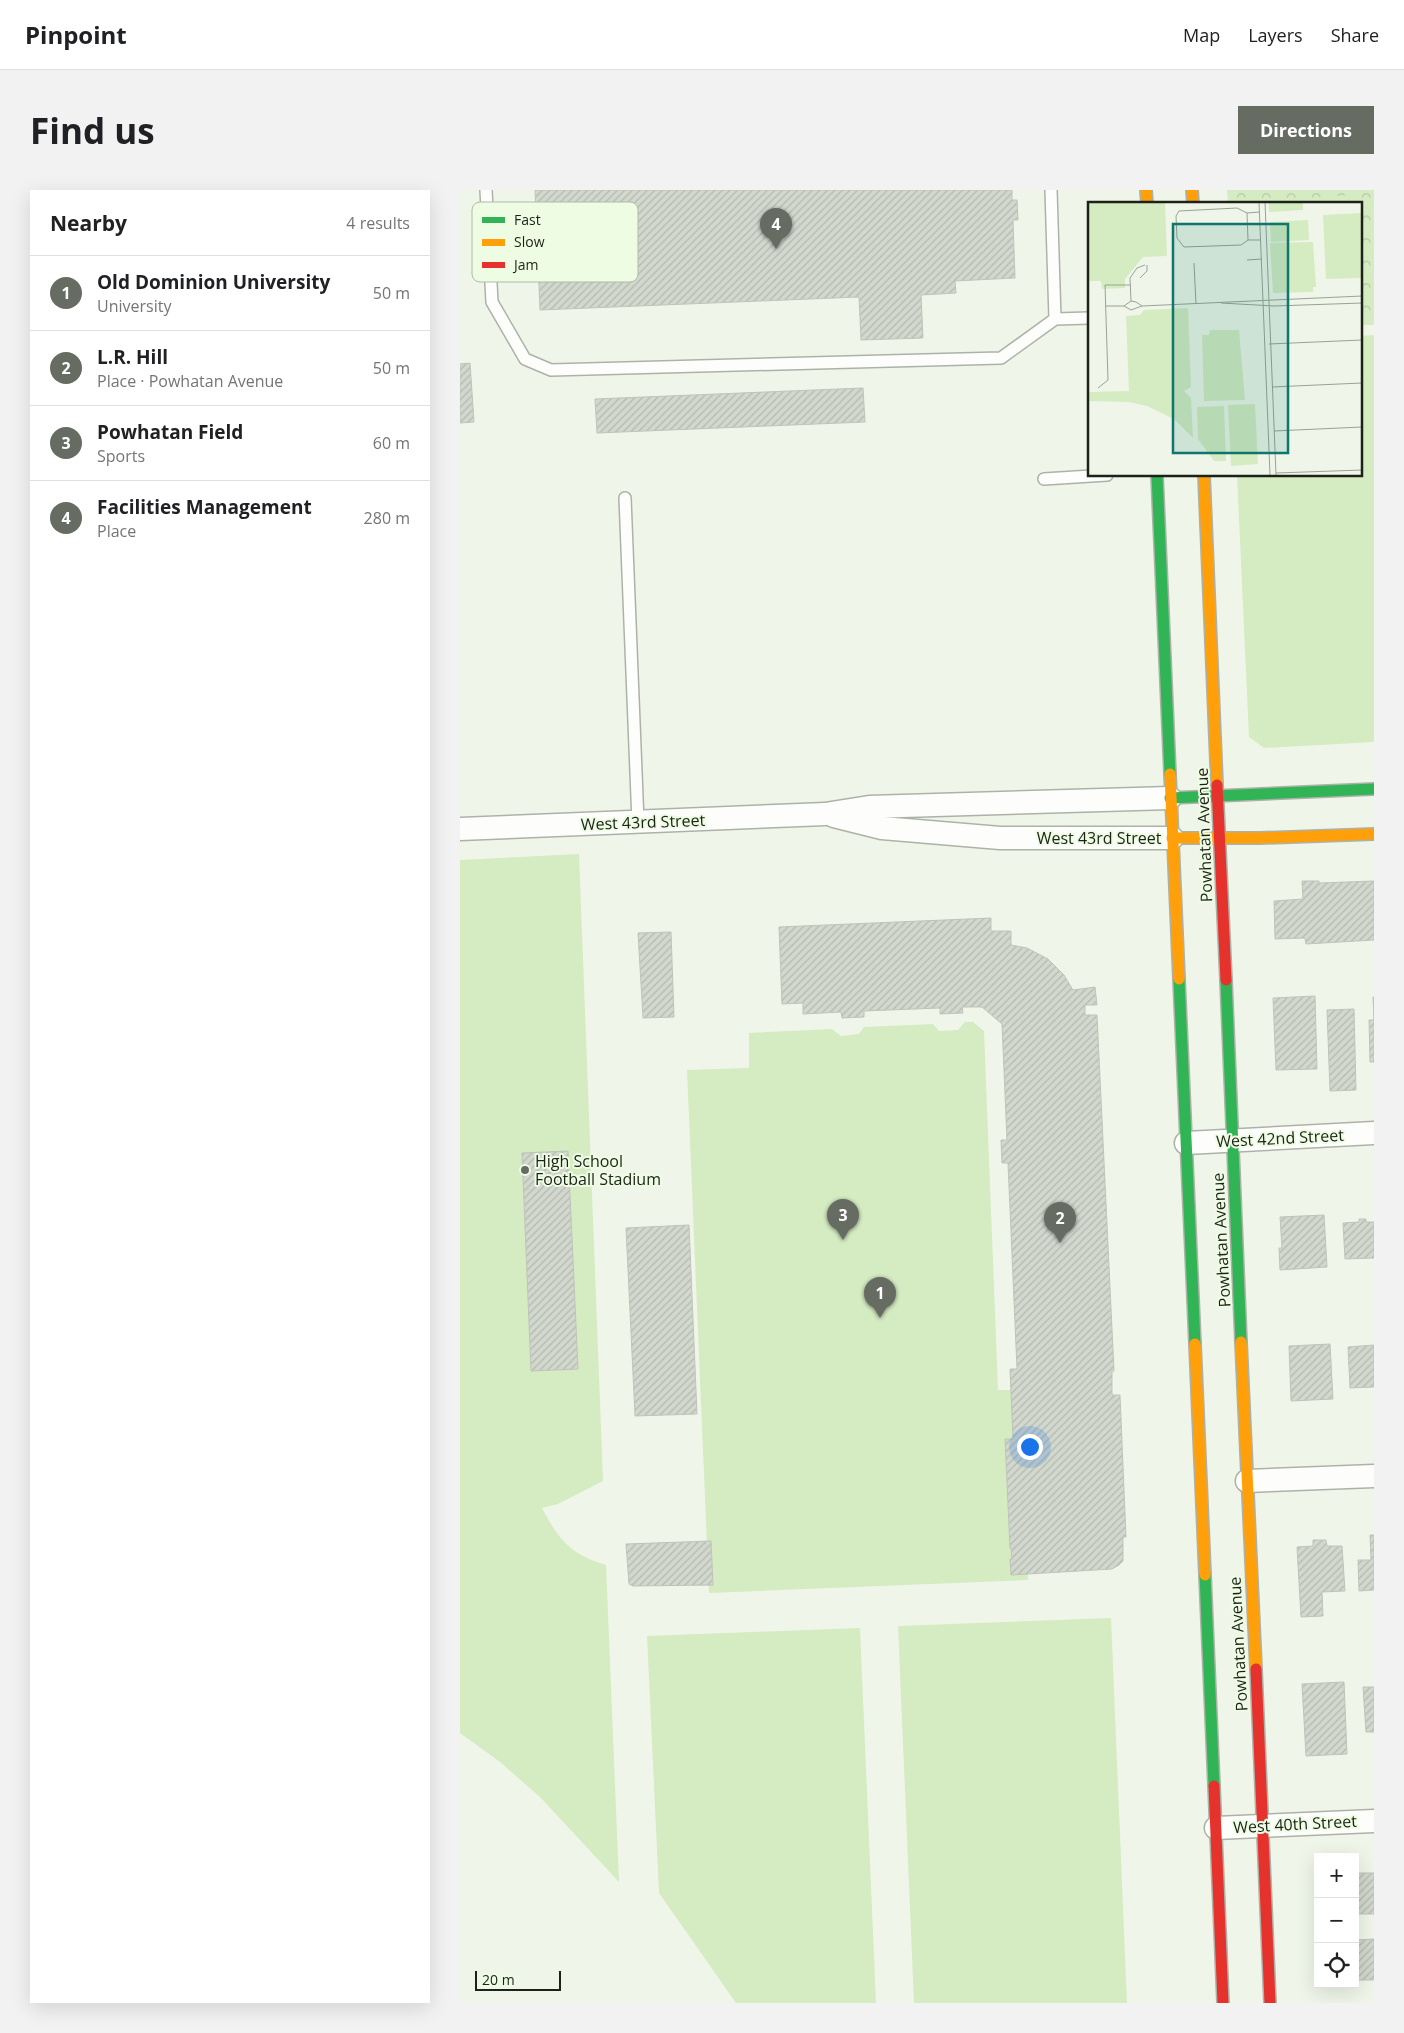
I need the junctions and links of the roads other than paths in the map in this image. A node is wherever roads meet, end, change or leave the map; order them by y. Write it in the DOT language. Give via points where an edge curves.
graph roads {
  1 [pos="1051,190"];
  2 [pos="491,282"];
  3 [pos="1088,318"];
  4 [pos="1055,319"];
  5 [pos="1094,476"];
  6 [pos="1157,476"];
  7 [pos="1204,476"];
  8 [pos="1044,480"];
  9 [pos="625,498"];
  10 [pos="1374,788"];
  11 [pos="1217,797"];
  12 [pos="1170,798"];
  13 [pos="825,814"];
  14 [pos="638,822"];
  15 [pos="460,829"];
  16 [pos="1374,834"];
  17 [pos="1172,838"];
  18 [pos="1220,838"];
  19 [pos="1374,1133"];
  20 [pos="1232,1140"];
  21 [pos="1186,1143"];
  22 [pos="1374,1476"];
  23 [pos="1247,1481"];
  24 [pos="1374,1821"];
  25 [pos="1262,1826"];
  26 [pos="1216,1828"];
  27 [pos="1223,2003"];
  28 [pos="1270,2003"];
  1 -- 4 [label="lane"];
  2 -- 4 [label="lane" via="492,302 525,359 551,370 1001,358"];
  3 -- 4 [label="lane"];
  5 -- 8 [label="lane"];
  6 -- 12 [label="street, Powhatan Avenue"];
  7 -- 11 [label="street, Powhatan Avenue"];
  9 -- 14 [label="lane"];
  10 -- 11 [label="street, West 43rd Street"];
  11 -- 12 [label="street, West 43rd Street"];
  11 -- 18 [label="street, Powhatan Avenue"];
  12 -- 13 [label="street, West 43rd Street" via="869,807"];
  12 -- 17 [label="street, Powhatan Avenue"];
  13 -- 14 [label="street, West 43rd Street"];
  13 -- 17 [label="street, West 43rd Street" via="882,828 1000,838"];
  14 -- 15 [label="street, West 43rd Street"];
  16 -- 18 [label="street, West 43rd Street"];
  17 -- 18 [label="street, West 43rd Street"];
  17 -- 21 [label="street, Powhatan Avenue"];
  18 -- 20 [label="street, Powhatan Avenue"];
  19 -- 20 [label="street, West 42nd Street"];
  20 -- 21 [label="street, West 42nd Street"];
  20 -- 23 [label="street, Powhatan Avenue"];
  21 -- 26 [label="street, Powhatan Avenue"];
  22 -- 23 [label="street"];
  23 -- 25 [label="street, Powhatan Avenue"];
  24 -- 25 [label="street, West 40th Street"];
  25 -- 26 [label="street, West 40th Street"];
  25 -- 28 [label="street, Powhatan Avenue"];
  26 -- 27 [label="street, Powhatan Avenue"];
}
